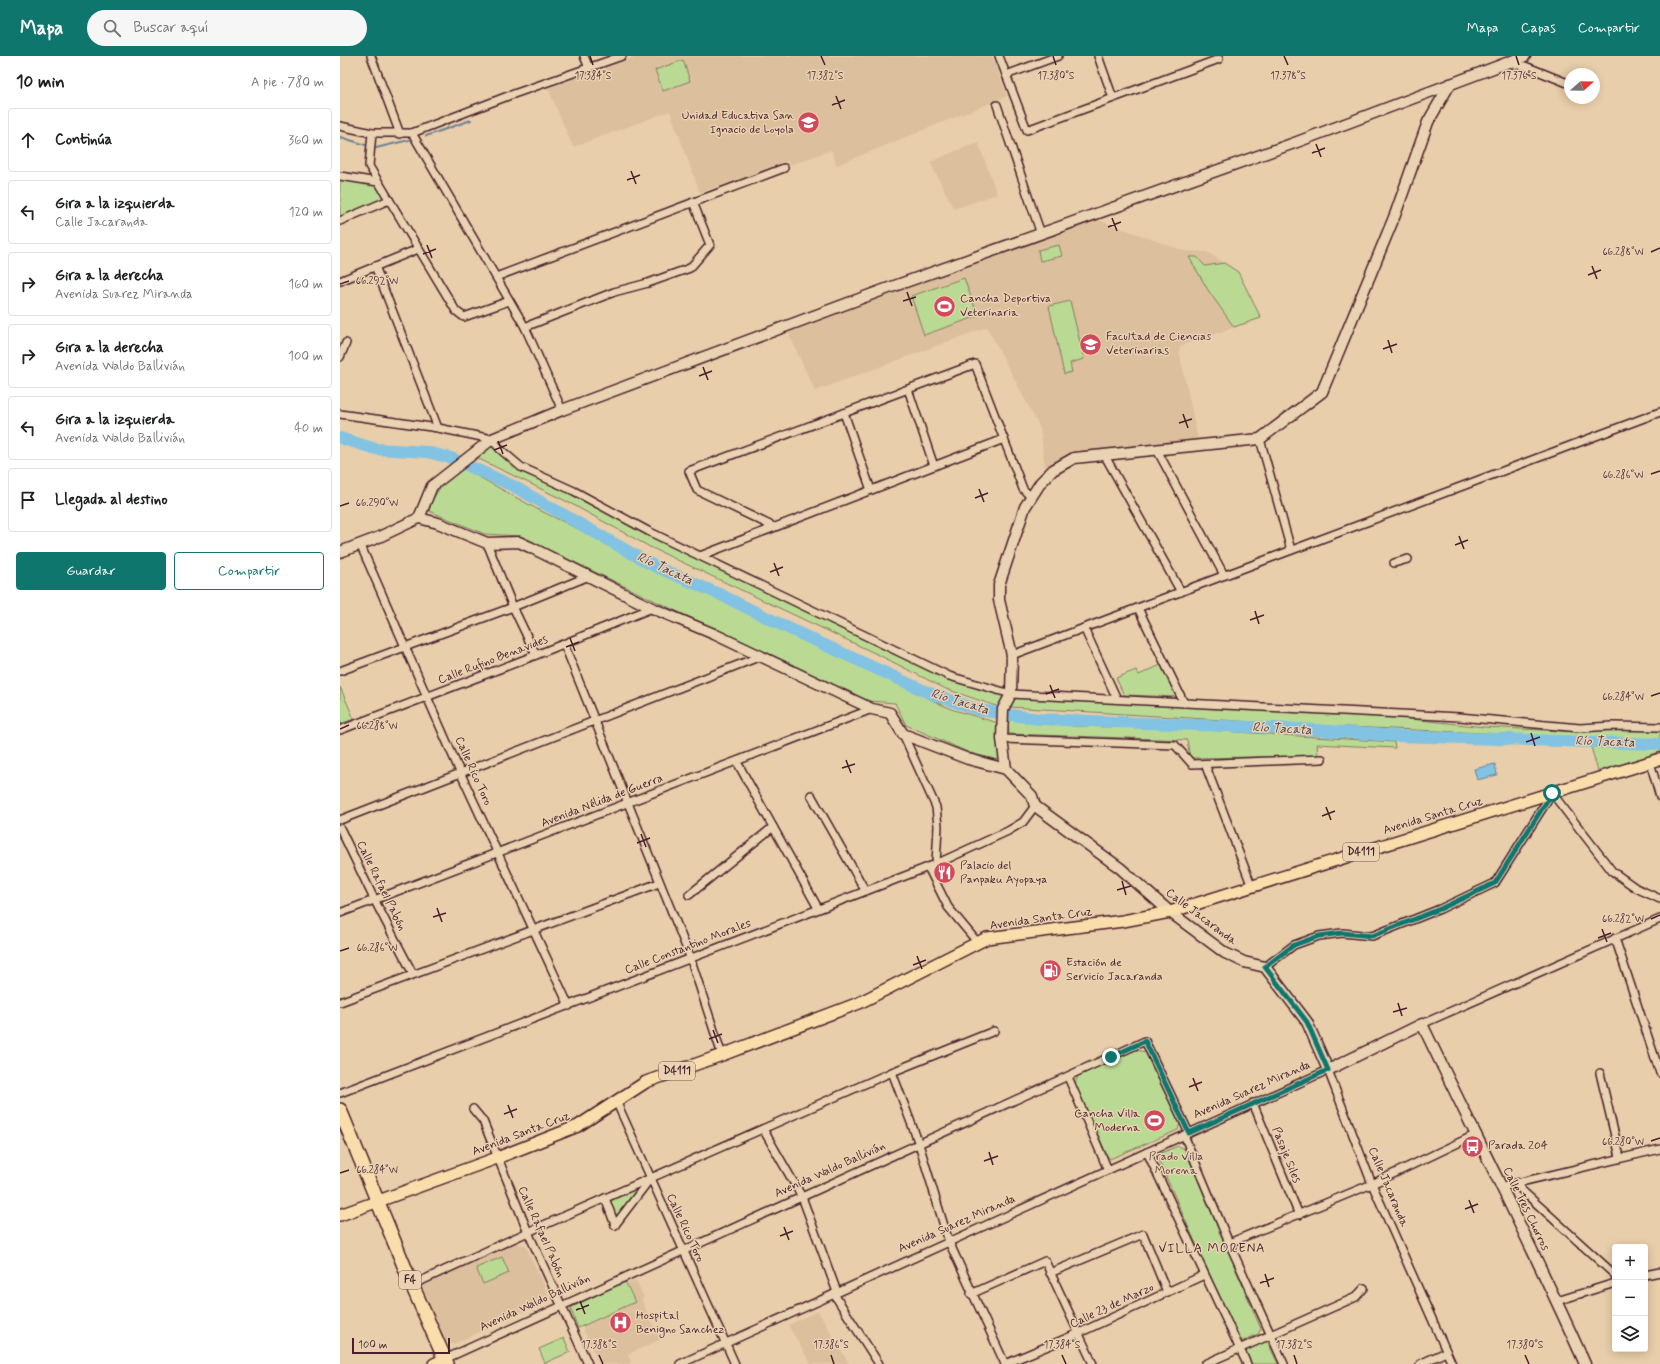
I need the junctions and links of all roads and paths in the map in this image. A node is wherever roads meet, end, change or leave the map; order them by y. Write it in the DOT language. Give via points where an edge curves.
graph roads {
  1 [pos="371,56"];
  2 [pos="584,56"];
  3 [pos="622,56"];
  4 [pos="999,56"];
  5 [pos="1058,56"];
  6 [pos="1098,56"];
  7 [pos="1522,57"];
  8 [pos="1219,59"];
  9 [pos="1507,63"];
  10 [pos="589,68"];
  11 [pos="1006,75"];
  12 [pos="1564,82"];
  13 [pos="1450,84"];
  14 [pos="1114,98"];
  15 [pos="997,105"];
  16 [pos="340,126"];
  17 [pos="372,133"];
  18 [pos="412,133"];
  19 [pos="400,134"];
  20 [pos="784,168"];
  21 [pos="340,176"];
  22 [pos="378,182"];
  23 [pos="389,200"];
  24 [pos="693,202"];
  25 [pos="340,221"];
  26 [pos="1041,234"];
  27 [pos="418,249"];
  28 [pos="375,266"];
  29 [pos="496,277"];
  30 [pos="340,281"];
  31 [pos="510,301"];
  32 [pos="525,327"];
  33 [pos="346,343"];
  34 [pos="340,356"];
  35 [pos="908,388"];
  36 [pos="562,410"];
  37 [pos="1660,412"];
  38 [pos="844,413"];
  39 [pos="340,414"];
  40 [pos="438,428"];
  41 [pos="492,438"];
  42 [pos="1004,439"];
  43 [pos="1260,439"];
  44 [pos="1157,450"];
  45 [pos="1105,456"];
  46 [pos="934,466"];
  47 [pos="871,490"];
  48 [pos="1032,496"];
  49 [pos="419,518"];
  50 [pos="774,527"];
  51 [pos="487,543"];
  52 [pos="360,544"];
  53 [pos="1291,550"];
  54 [pos="340,552"];
  55 [pos="700,556"];
  56 [pos="1408,559"];
  57 [pos="1394,563"];
  58 [pos="1224,575"];
  59 [pos="589,576"];
  60 [pos="1181,592"];
  61 [pos="513,607"];
  62 [pos="652,608"];
  63 [pos="1138,608"];
  64 [pos="1084,628"];
  65 [pos="564,644"];
  66 [pos="406,647"];
  67 [pos="536,655"];
  68 [pos="1012,655"];
  69 [pos="761,656"];
  70 [pos="340,671"];
  71 [pos="1011,694"];
  72 [pos="428,697"];
  73 [pos="1117,699"];
  74 [pos="1184,703"];
  75 [pos="872,710"];
  76 [pos="594,721"];
  77 [pos="1660,727"];
  78 [pos="340,730"];
  79 [pos="903,734"];
  80 [pos="1002,739"];
  81 [pos="1322,759"];
  82 [pos="737,762"];
  83 [pos="1205,764"];
  84 [pos="1655,766"];
  85 [pos="1006,768"];
  86 [pos="460,772"];
  87 [pos="1552,793"];
  88 [pos="811,795"];
  89 [pos="1660,797"];
  90 [pos="628,804"];
  91 [pos="1035,806"];
  92 [pos="340,820"];
  93 [pos="773,827"];
  94 [pos="340,828"];
  95 [pos="498,852"];
  96 [pos="936,864"];
  97 [pos="928,866"];
  98 [pos="660,883"];
  99 [pos="1252,887"];
  100 [pos="865,890"];
  101 [pos="689,894"];
  102 [pos="1660,899"];
  103 [pos="375,901"];
  104 [pos="818,908"];
  105 [pos="1170,912"];
  106 [pos="340,913"];
  107 [pos="1660,919"];
  108 [pos="534,930"];
  109 [pos="1615,938"];
  110 [pos="978,943"];
  111 [pos="690,957"];
  112 [pos="1265,967"];
  113 [pos="413,974"];
  114 [pos="340,1002"];
  115 [pos="569,1006"];
  116 [pos="1422,1024"];
  117 [pos="994,1031"];
  118 [pos="722,1055"];
  119 [pos="1328,1070"];
  120 [pos="892,1072"];
  121 [pos="1600,1073"];
  122 [pos="1660,1073"];
  123 [pos="1068,1077"];
  124 [pos="340,1094"];
  125 [pos="616,1101"];
  126 [pos="1253,1103"];
  127 [pos="473,1109"];
  128 [pos="340,1110"];
  129 [pos="763,1129"];
  130 [pos="1186,1134"];
  131 [pos="1477,1134"];
  132 [pos="919,1144"];
  133 [pos="1660,1149"];
  134 [pos="1147,1152"];
  135 [pos="1620,1157"];
  136 [pos="497,1158"];
  137 [pos="1108,1170"];
  138 [pos="650,1179"];
  139 [pos="1372,1184"];
  140 [pos="1515,1184"];
  141 [pos="1500,1187"];
  142 [pos="802,1197"];
  143 [pos="605,1198"];
  144 [pos="378,1200"];
  145 [pos="340,1215"];
  146 [pos="1299,1215"];
  147 [pos="528,1232"];
  148 [pos="949,1242"];
  149 [pos="1229,1243"];
  150 [pos="683,1250"];
  151 [pos="1660,1272"];
  152 [pos="1050,1273"];
  153 [pos="1612,1273"];
  154 [pos="1648,1274"];
  155 [pos="1204,1275"];
  156 [pos="1612,1284"];
  157 [pos="412,1285"];
  158 [pos="1364,1288"];
  159 [pos="1167,1292"];
  160 [pos="836,1293"];
  161 [pos="971,1294"];
  162 [pos="1557,1301"];
  163 [pos="561,1305"];
  164 [pos="1079,1333"];
  165 [pos="1270,1335"];
  166 [pos="726,1343"];
  167 [pos="1239,1349"];
  168 [pos="1446,1352"];
  169 [pos="442,1362"];
  170 [pos="588,1364"];
  171 [pos="680,1364"];
  172 [pos="736,1364"];
  173 [pos="878,1364"];
  174 [pos="1005,1364"];
  175 [pos="1093,1364"];
  176 [pos="1206,1364"];
  177 [pos="1247,1364"];
  178 [pos="1284,1364"];
  179 [pos="1420,1364"];
  180 [pos="1452,1364"];
  181 [pos="1585,1364"];
  1 -- 19 [label="street"];
  2 -- 10 [label="street"];
  3 -- 10 [label="street"];
  4 -- 11 [label="street"];
  5 -- 11 [label="street"];
  6 -- 14 [label="street"];
  7 -- 9 [label="street"];
  8 -- 14 [label="street"];
  9 -- 12 [label="street" via="1526,66"];
  9 -- 13 [label="street"];
  10 -- 18 [label="street"];
  11 -- 14 [label="street" via="1027,130"];
  13 -- 26 [label="street"];
  13 -- 43 [label="street" via="1428,122 1395,215 1322,392"];
  15 -- 26 [label="street"];
  16 -- 17 [label="street"];
  17 -- 19 [label="street"];
  17 -- 22 [label="street" via="369,166"];
  18 -- 19 [label="street"];
  18 -- 29 [label="street"];
  20 -- 24 [label="street"];
  21 -- 22 [label="street"];
  22 -- 23 [label="street"];
  23 -- 25 [label="street"];
  23 -- 27 [label="street"];
  24 -- 29 [label="street"];
  24 -- 32 [label="street" via="710,245 690,268 614,292"];
  26 -- 36 [label="street"];
  27 -- 28 [label="street"];
  27 -- 31 [label="street" via="456,311 464,317"];
  28 -- 30 [label="street"];
  28 -- 40 [label="street"];
  29 -- 31 [label="street"];
  31 -- 32 [label="street"];
  32 -- 36 [label="street"];
  33 -- 34 [label="street"];
  35 -- 38 [label="street"];
  35 -- 42 [label="street" via="975,364"];
  35 -- 46 [label="street"];
  36 -- 41 [label="street"];
  37 -- 53 [label="street"];
  38 -- 47 [label="street"];
  38 -- 50 [label="street" via="689,471 697,490"];
  39 -- 40 [label="street"];
  40 -- 41 [label="street"];
  41 -- 49 [label="street" via="432,486"];
  41 -- 55 [label="street" via="500,449 521,467 574,491"];
  42 -- 46 [label="street"];
  42 -- 48 [label="street" via="1023,489"];
  43 -- 44 [label="street"];
  43 -- 53 [label="street"];
  44 -- 45 [label="street"];
  44 -- 58 [label="street"];
  45 -- 48 [label="street" via="1074,458 1053,470"];
  45 -- 60 [label="street"];
  46 -- 47 [label="street"];
  47 -- 50 [label="street"];
  48 -- 68 [label="street" via="1025,507 999,585 999,600"];
  49 -- 51 [label="street"];
  49 -- 52 [label="street"];
  50 -- 55 [label="street"];
  51 -- 59 [label="street" via="519,542"];
  51 -- 61 [label="street"];
  52 -- 54 [label="street"];
  52 -- 66 [label="street, Calle Rico Toro"];
  53 -- 58 [label="street"];
  55 -- 71 [label="street" via="949,676"];
  56 -- 57 [label="street"];
  58 -- 60 [label="street"];
  59 -- 61 [label="street"];
  59 -- 62 [label="street"];
  60 -- 63 [label="street"];
  61 -- 66 [label="street"];
  61 -- 67 [label="street"];
  62 -- 65 [label="street, Calle Rufino Benavides"];
  62 -- 69 [label="street"];
  63 -- 64 [label="street"];
  63 -- 74 [label="street"];
  64 -- 68 [label="street"];
  64 -- 73 [label="street"];
  65 -- 67 [label="street, Calle Rufino Benavides"];
  65 -- 76 [label="street"];
  66 -- 70 [label="street"];
  66 -- 72 [label="street, Calle Rico Toro"];
  67 -- 72 [label="street, Calle Rufino Benavides"];
  68 -- 71 [label="street"];
  69 -- 75 [label="street"];
  69 -- 76 [label="street"];
  71 -- 73 [label="street"];
  71 -- 80 [label="street" via="1003,714"];
  72 -- 78 [label="street, Calle Rufino Benavides"];
  72 -- 86 [label="street, Calle Rico Toro"];
  73 -- 74 [label="street"];
  74 -- 77 [label="street" via="1459,717 1580,728"];
  75 -- 79 [label="street" via="890,713"];
  75 -- 82 [label="street, Avenida Nélida de Guerra"];
  76 -- 86 [label="street"];
  76 -- 90 [label="street"];
  79 -- 85 [label="street" via="968,759"];
  79 -- 96 [label="street" via="936,807"];
  80 -- 83 [label="street" via="1175,745 1192,764"];
  80 -- 85 [label="street"];
  81 -- 83 [label="street"];
  82 -- 90 [label="street, Avenida Nélida de Guerra"];
  82 -- 93 [label="street"];
  83 -- 99 [label="street"];
  84 -- 87 [label="main road, Avenida Santa Cruz / D4111"];
  84 -- 89 [label="street"];
  85 -- 91 [label="street, Calle Jacaranda" via="1032,796"];
  86 -- 92 [label="street"];
  86 -- 95 [label="street, Calle Rico Toro"];
  87 -- 99 [label="main road, Avenida Santa Cruz / D4111"];
  87 -- 102 [label="street" via="1612,871 1636,888"];
  87 -- 112 [label="street" via="1495,883 1440,909 1372,936 1342,933 1319,936 1294,945"];
  88 -- 100 [label="street"];
  90 -- 95 [label="street, Avenida Nélida de Guerra"];
  90 -- 98 [label="street"];
  91 -- 96 [label="street, Calle Constantino Morales" via="1023,822 1008,831"];
  91 -- 105 [label="street, Calle Jacaranda" via="1120,868"];
  93 -- 101 [label="street"];
  93 -- 104 [label="street"];
  94 -- 103 [label="street, Calle Rafael Pabón"];
  95 -- 103 [label="street, Avenida Nélida de Guerra"];
  95 -- 108 [label="street, Calle Rico Toro"];
  96 -- 97 [label="street, Calle Constantino Morales"];
  97 -- 100 [label="street, Calle Constantino Morales"];
  97 -- 110 [label="street" via="948,907"];
  98 -- 108 [label="street"];
  98 -- 111 [label="street"];
  99 -- 105 [label="main road, Avenida Santa Cruz / D4111"];
  100 -- 104 [label="street, Calle Constantino Morales"];
  103 -- 106 [label="street, Avenida Nélida de Guerra"];
  103 -- 113 [label="street, Calle Rafael Pabón"];
  104 -- 111 [label="street, Calle Constantino Morales"];
  105 -- 110 [label="main road, Avenida Santa Cruz / D4111" via="1122,921 987,938"];
  105 -- 112 [label="street, Calle Jacaranda" via="1225,953 1244,962"];
  107 -- 109 [label="street, Avenida Suarez Miranda"];
  108 -- 113 [label="street"];
  108 -- 115 [label="street, Calle Rico Toro"];
  109 -- 116 [label="street, Avenida Suarez Miranda"];
  109 -- 122 [label="street"];
  110 -- 118 [label="main road, Avenida Santa Cruz / D4111" via="859,1003"];
  111 -- 115 [label="street, Calle Constantino Morales"];
  111 -- 118 [label="street"];
  112 -- 119 [label="street, Calle Jacaranda" via="1307,1022"];
  113 -- 114 [label="street"];
  115 -- 124 [label="street, Calle Constantino Morales"];
  116 -- 119 [label="street, Avenida Suarez Miranda"];
  116 -- 131 [label="street, Calle Tres Chorros"];
  117 -- 120 [label="street"];
  118 -- 125 [label="main road, Avenida Santa Cruz / D4111" via="646,1082"];
  119 -- 126 [label="street, Avenida Suarez Miranda"];
  119 -- 139 [label="street, Calle Jacaranda"];
  120 -- 129 [label="street"];
  120 -- 132 [label="street"];
  121 -- 135 [label="street"];
  123 -- 130 [label="street, Avenida Waldo Ballivián" via="1145,1041"];
  123 -- 132 [label="street, Avenida Waldo Ballivián"];
  123 -- 137 [label="street"];
  125 -- 136 [label="main road, Avenida Santa Cruz / D4111" via="578,1126"];
  125 -- 138 [label="street, Calle Rico Toro"];
  126 -- 130 [label="street, Avenida Suarez Miranda"];
  126 -- 146 [label="street, Pasaje Siles"];
  127 -- 136 [label="street, Calle Rafael Pabón" via="483,1121"];
  128 -- 144 [label="highway, F4"];
  129 -- 138 [label="street"];
  129 -- 142 [label="street"];
  130 -- 134 [label="street, Avenida Suarez Miranda"];
  130 -- 149 [label="street"];
  131 -- 139 [label="street"];
  131 -- 141 [label="street, Calle Tres Chorros"];
  132 -- 142 [label="street, Avenida Waldo Ballivián"];
  132 -- 148 [label="street"];
  133 -- 135 [label="street"];
  134 -- 137 [label="street, Avenida Suarez Miranda"];
  134 -- 155 [label="street"];
  135 -- 140 [label="street"];
  136 -- 144 [label="main road, Avenida Santa Cruz / D4111"];
  136 -- 147 [label="street, Calle Rafael Pabón"];
  137 -- 148 [label="street, Avenida Suarez Miranda"];
  138 -- 143 [label="street"];
  138 -- 143 [label="street" via="615,1225"];
  138 -- 150 [label="street, Calle Rico Toro"];
  139 -- 146 [label="street"];
  139 -- 168 [label="street, Calle Jacaranda"];
  140 -- 141 [label="street"];
  140 -- 153 [label="street"];
  141 -- 162 [label="street, Calle Tres Chorros"];
  142 -- 150 [label="street, Avenida Waldo Ballivián"];
  142 -- 160 [label="street"];
  143 -- 147 [label="street"];
  144 -- 145 [label="main road, Avenida Santa Cruz / D4111"];
  144 -- 157 [label="highway, F4"];
  146 -- 149 [label="street"];
  147 -- 157 [label="street"];
  147 -- 163 [label="street, Calle Rafael Pabón"];
  148 -- 160 [label="street, Avenida Suarez Miranda"];
  148 -- 161 [label="street"];
  149 -- 165 [label="street"];
  150 -- 163 [label="street, Avenida Waldo Ballivián"];
  150 -- 166 [label="street, Calle Rico Toro"];
  151 -- 154 [label="street"];
  152 -- 159 [label="street" via="1143,1234"];
  152 -- 161 [label="street" via="1045,1261"];
  152 -- 164 [label="street"];
  155 -- 159 [label="street, Calle 23 de Marzo"];
  155 -- 167 [label="street"];
  156 -- 162 [label="street"];
  157 -- 169 [label="highway, F4"];
  158 -- 165 [label="street" via="1356,1297"];
  159 -- 164 [label="street, Calle 23 de Marzo"];
  160 -- 166 [label="street, Avenida Suarez Miranda"];
  160 -- 173 [label="street"];
  161 -- 174 [label="street"];
  162 -- 181 [label="street, Calle Tres Chorros"];
  163 -- 169 [label="street, Avenida Waldo Ballivián"];
  163 -- 170 [label="street, Calle Rafael Pabón"];
  164 -- 174 [label="street, Calle 23 de Marzo"];
  164 -- 175 [label="street"];
  165 -- 167 [label="street"];
  165 -- 178 [label="street"];
  166 -- 171 [label="street, Avenida Suarez Miranda"];
  166 -- 172 [label="street, Calle Rico Toro"];
  167 -- 176 [label="street"];
  167 -- 177 [label="street"];
  168 -- 179 [label="street"];
  168 -- 180 [label="street, Calle Jacaranda"];
}
